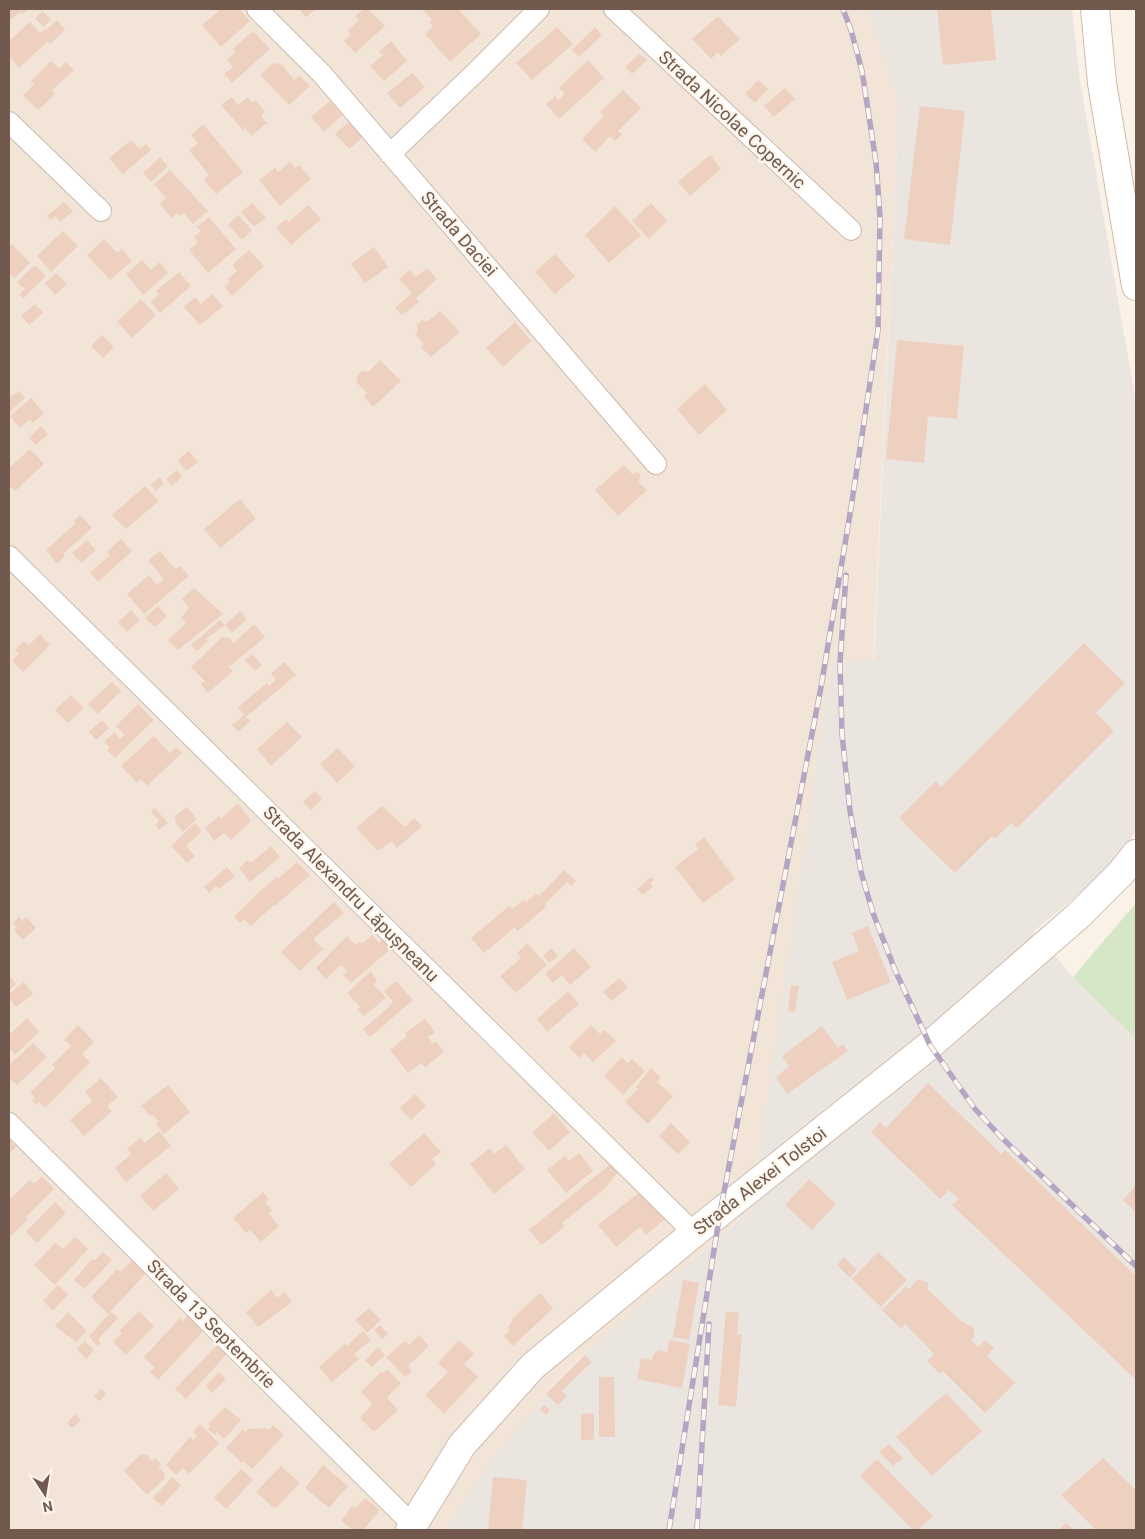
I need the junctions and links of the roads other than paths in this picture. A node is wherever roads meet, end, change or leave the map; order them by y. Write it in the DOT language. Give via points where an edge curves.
graph roads {
  1 [pos="257,9"];
  2 [pos="539,9"];
  3 [pos="614,9"];
  4 [pos="1095,9"];
  5 [pos="9,122"];
  6 [pos="390,154"];
  7 [pos="101,212"];
  8 [pos="852,230"];
  9 [pos="1136,286"];
  10 [pos="656,464"];
  11 [pos="9,556"];
  12 [pos="1136,854"];
  13 [pos="9,1123"];
  14 [pos="694,1233"];
  15 [pos="412,1527"];
  1 -- 6 [label="street, Strada Daciei" via="322,74"];
  2 -- 6 [label="street"];
  3 -- 8 [label="street, Strada Nicolae Copernic"];
  4 -- 9 [label="main road" via="1102,83"];
  5 -- 7 [label="street"];
  6 -- 10 [label="street, Strada Daciei"];
  11 -- 14 [label="street, Strada Alexandru Lăpușneanu"];
  12 -- 14 [label="main road, Strada Alexei Tolstoi" via="1079,915 936,1039"];
  13 -- 15 [label="street, Strada 13 Septembrie"];
  14 -- 15 [label="main road, Strada Alexei Tolstoi" via="534,1366 462,1444"];
}
